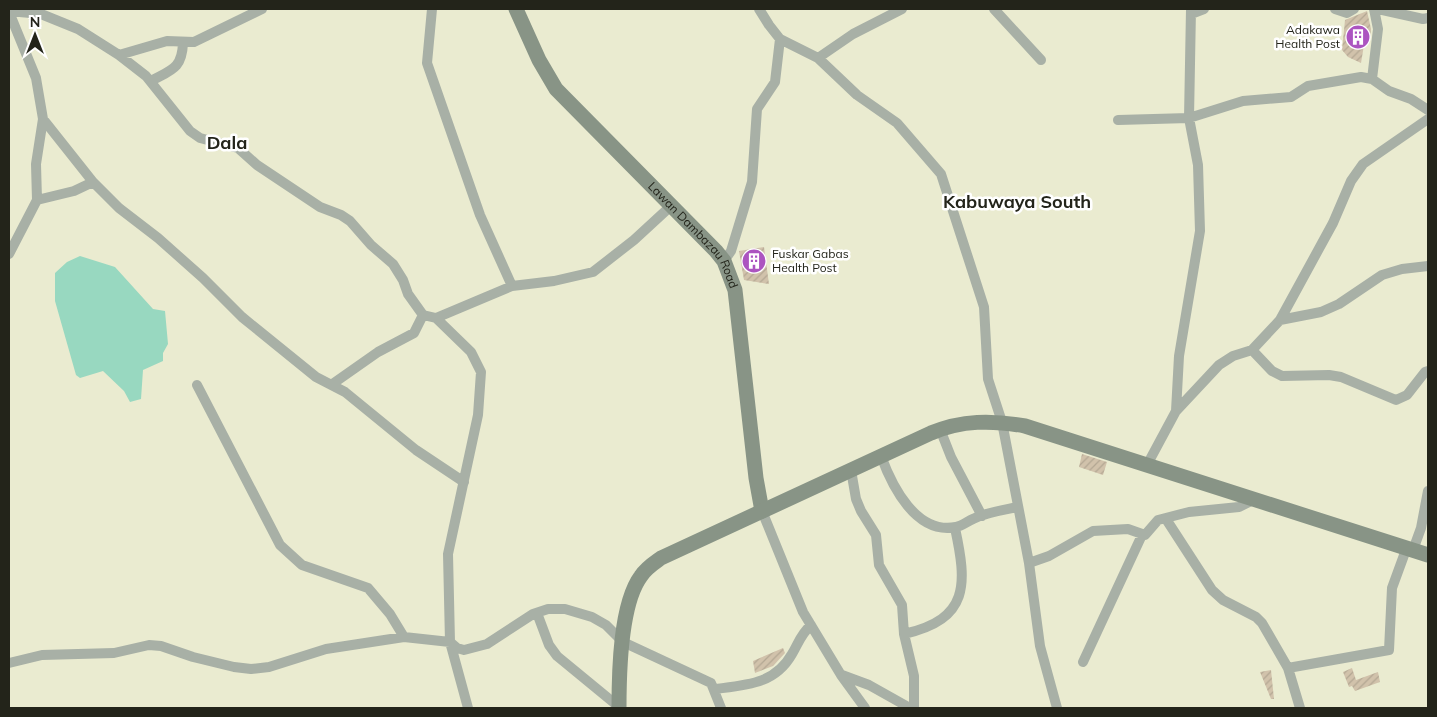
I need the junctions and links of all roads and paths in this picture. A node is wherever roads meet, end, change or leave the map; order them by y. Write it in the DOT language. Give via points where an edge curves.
graph roads {
  1 [pos="262,9"];
  2 [pos="432,9"];
  3 [pos="516,9"];
  4 [pos="758,9"];
  5 [pos="902,9"];
  6 [pos="994,9"];
  7 [pos="1204,9"];
  8 [pos="1335,9"];
  9 [pos="1354,9"];
  10 [pos="1374,9"];
  11 [pos="1378,9"];
  12 [pos="9,11"];
  13 [pos="1190,12"];
  14 [pos="1428,18"];
  15 [pos="780,39"];
  16 [pos="183,43"];
  17 [pos="119,55"];
  18 [pos="818,58"];
  19 [pos="1041,60"];
  20 [pos="1372,79"];
  21 [pos="150,81"];
  22 [pos="1428,110"];
  23 [pos="1189,118"];
  24 [pos="43,119"];
  25 [pos="1428,119"];
  26 [pos="1118,120"];
  27 [pos="93,182"];
  28 [pos="37,200"];
  29 [pos="672,205"];
  30 [pos="9,254"];
  31 [pos="724,261"];
  32 [pos="1428,266"];
  33 [pos="512,286"];
  34 [pos="423,315"];
  35 [pos="436,318"];
  36 [pos="1280,320"];
  37 [pos="1252,350"];
  38 [pos="1428,371"];
  39 [pos="197,385"];
  40 [pos="330,385"];
  41 [pos="1176,410"];
  42 [pos="1002,422"];
  43 [pos="940,429"];
  44 [pos="881,456"];
  45 [pos="1147,465"];
  46 [pos="851,470"];
  47 [pos="464,482"];
  48 [pos="1428,491"];
  49 [pos="1253,500"];
  50 [pos="1018,507"];
  51 [pos="762,511"];
  52 [pos="982,516"];
  53 [pos="1166,519"];
  54 [pos="955,528"];
  55 [pos="1425,528"];
  56 [pos="1142,535"];
  57 [pos="1410,548"];
  58 [pos="1428,555"];
  59 [pos="1029,564"];
  60 [pos="537,613"];
  61 [pos="811,625"];
  62 [pos="904,634"];
  63 [pos="404,636"];
  64 [pos="450,642"];
  65 [pos="623,642"];
  66 [pos="1083,662"];
  67 [pos="9,663"];
  68 [pos="1288,668"];
  69 [pos="841,675"];
  70 [pos="715,689"];
  71 [pos="619,707"];
  72 [pos="468,708"];
  73 [pos="721,708"];
  74 [pos="865,708"];
  75 [pos="912,708"];
  76 [pos="1058,708"];
  77 [pos="1300,708"];
  1 -- 16 [label="street" via="194,42"];
  2 -- 33 [label="street" via="427,63 480,215"];
  3 -- 29 [label="main road, Lawan Dambazau Road" via="556,89"];
  4 -- 15 [label="street"];
  5 -- 18 [label="street" via="854,34"];
  6 -- 19 [label="street"];
  7 -- 13 [label="street"];
  8 -- 9 [label="street" via="1347,13"];
  10 -- 20 [label="street" via="1378,29"];
  11 -- 14 [label="street"];
  12 -- 17 [label="street" via="41,14 78,29"];
  12 -- 24 [label="street" via="36,78"];
  13 -- 23 [label="street"];
  15 -- 18 [label="street"];
  15 -- 31 [label="street" via="774,82 758,109 752,182 731,251"];
  16 -- 17 [label="street" via="167,41"];
  16 -- 21 [label="street" via="182,58 176,67"];
  17 -- 21 [label="street"];
  18 -- 42 [label="street" via="858,95 897,123 941,174 984,307 988,379"];
  20 -- 22 [label="street"];
  20 -- 23 [label="street" via="1355,77 1308,86 1292,97 1243,101"];
  21 -- 34 [label="street" via="190,131 200,138 238,148 257,165 320,207 350,221 393,264"];
  23 -- 26 [label="street"];
  23 -- 41 [label="street" via="1198,165 1200,231 1179,356"];
  24 -- 27 [label="street"];
  24 -- 28 [label="street" via="36,164"];
  25 -- 36 [label="street" via="1363,164 1351,181 1334,223"];
  27 -- 28 [label="street" via="74,191"];
  27 -- 40 [label="street" via="242,316"];
  28 -- 30 [label="street"];
  29 -- 31 [label="main road, Lawan Dambazau Road"];
  29 -- 33 [label="street" via="593,272"];
  31 -- 51 [label="main road, Lawan Dambazau Road" via="735,290"];
  32 -- 36 [label="street" via="1382,275 1321,312"];
  33 -- 35 [label="street"];
  34 -- 35 [label="street"];
  34 -- 40 [label="street" via="414,333 378,352"];
  35 -- 47 [label="street" via="466,346 481,372 478,415"];
  36 -- 37 [label="street"];
  37 -- 38 [label="street" via="1272,371 1282,376 1342,377 1396,400 1407,396"];
  37 -- 41 [label="street" via="1219,365"];
  39 -- 63 [label="street" via="280,545 302,565 368,588"];
  40 -- 47 [label="street" via="345,392 416,450"];
  41 -- 45 [label="street"];
  42 -- 43 [label="main road" via="982,421"];
  42 -- 45 [label="main road" via="1025,426"];
  42 -- 50 [label="street"];
  43 -- 44 [label="main road"];
  43 -- 52 [label="street" via="951,458"];
  44 -- 46 [label="main road"];
  44 -- 54 [label="street" via="891,483 916,515 933,525"];
  45 -- 49 [label="main road"];
  46 -- 51 [label="main road"];
  46 -- 62 [label="street" via="858,505 876,535 879,565 902,605"];
  47 -- 64 [label="street" via="448,554"];
  48 -- 55 [label="street"];
  49 -- 53 [label="street" via="1238,507 1189,512"];
  49 -- 57 [label="main road"];
  50 -- 52 [label="street"];
  50 -- 59 [label="street"];
  51 -- 61 [label="street"];
  51 -- 65 [label="main road" via="661,558 648,568 630,598"];
  52 -- 54 [label="street"];
  53 -- 56 [label="street" via="1155,521 1147,534"];
  53 -- 68 [label="street" via="1212,590 1223,600 1256,617"];
  54 -- 62 [label="street" via="963,576 957,604 933,626"];
  55 -- 57 [label="street"];
  56 -- 59 [label="street" via="1128,529 1093,530"];
  56 -- 66 [label="street"];
  57 -- 58 [label="main road"];
  57 -- 68 [label="street" via="1392,588 1389,650"];
  59 -- 76 [label="street" via="1040,646"];
  60 -- 64 [label="street" via="487,644 464,650"];
  60 -- 65 [label="street" via="548,608 578,612 606,626"];
  60 -- 71 [label="street" via="549,645 557,656"];
  61 -- 69 [label="street"];
  61 -- 70 [label="street" via="801,633 783,668 767,680"];
  62 -- 75 [label="street" via="914,676"];
  63 -- 64 [label="street"];
  63 -- 67 [label="street" via="326,649 269,667 251,669 149,645 114,653 42,656"];
  64 -- 72 [label="street"];
  65 -- 70 [label="street" via="711,683"];
  65 -- 71 [label="main road"];
  68 -- 77 [label="street"];
  69 -- 74 [label="street"];
  69 -- 75 [label="street"];
  70 -- 73 [label="street"];
}
